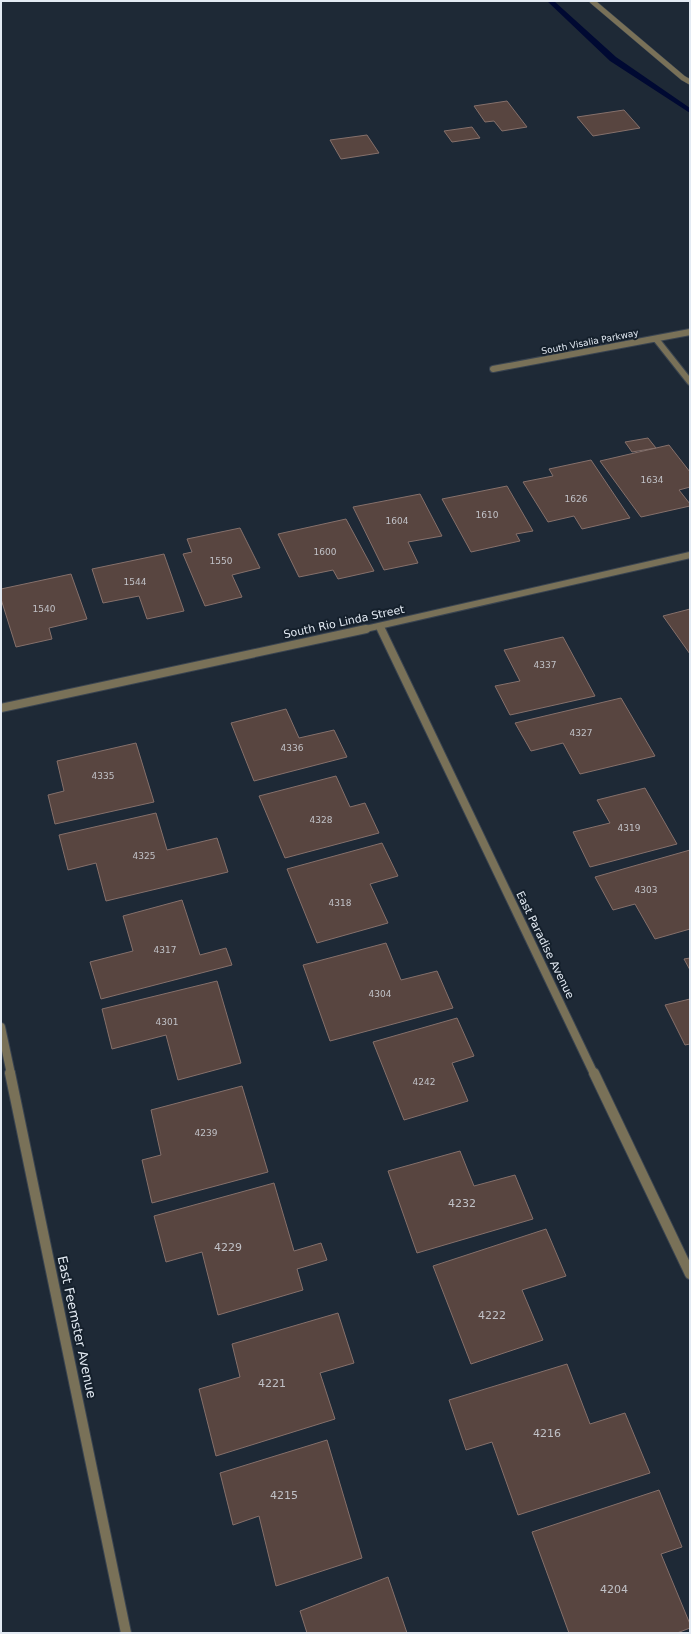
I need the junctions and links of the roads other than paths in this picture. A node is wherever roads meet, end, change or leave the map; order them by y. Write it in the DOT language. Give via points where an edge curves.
graph roads {
  1 [pos="592,1"];
  2 [pos="690,82"];
  3 [pos="690,332"];
  4 [pos="656,339"];
  5 [pos="492,369"];
  6 [pos="690,382"];
  7 [pos="690,555"];
  8 [pos="380,626"];
  9 [pos="1,708"];
  10 [pos="1,1027"];
  11 [pos="690,1274"];
  12 [pos="126,1633"];
  1 -- 2 [label="street"];
  3 -- 4 [label="street, South Visalia Parkway"];
  4 -- 5 [label="street, South Visalia Parkway"];
  4 -- 6 [label="street"];
  7 -- 8 [label="street, South Rio Linda Street"];
  8 -- 9 [label="street, South Rio Linda Street"];
  8 -- 11 [label="street, East Paradise Avenue"];
  10 -- 12 [label="street, East Feemster Avenue"];
}
